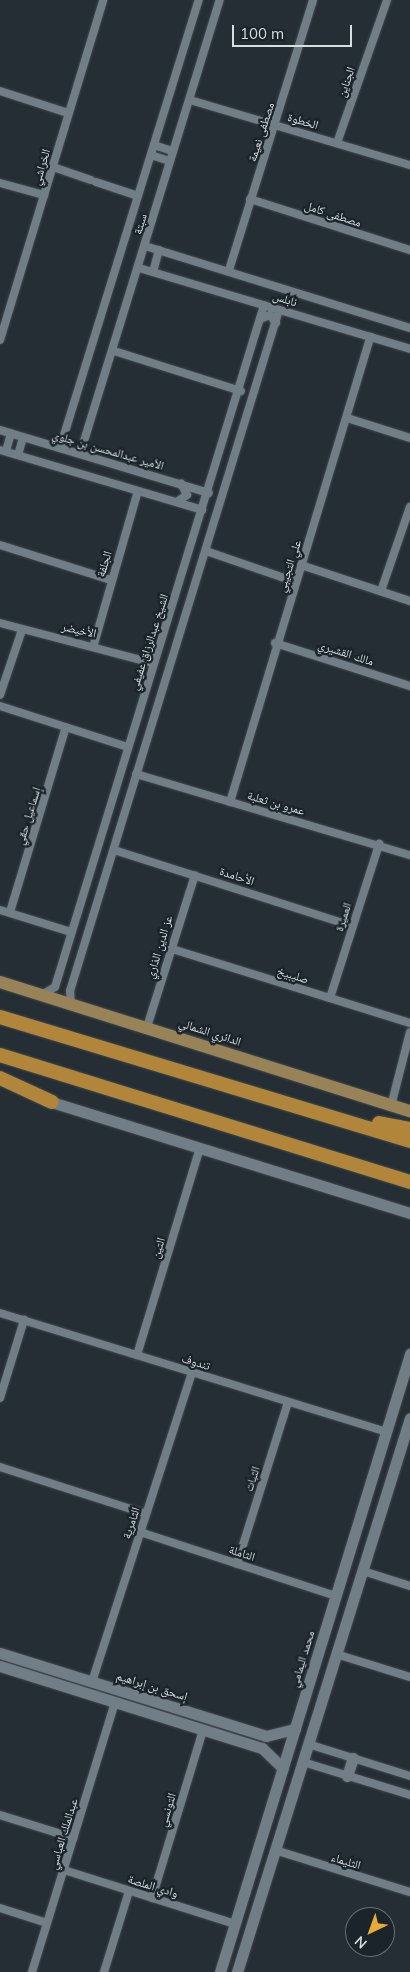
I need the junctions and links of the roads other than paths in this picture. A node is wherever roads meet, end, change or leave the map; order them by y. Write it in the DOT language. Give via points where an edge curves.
graph roads {
  1 [pos="103,0"];
  2 [pos="199,0"];
  3 [pos="220,0"];
  4 [pos="313,0"];
  5 [pos="387,0"];
  6 [pos="0,91"];
  7 [pos="190,100"];
  8 [pos="68,113"];
  9 [pos="276,125"];
  10 [pos="337,143"];
  11 [pos="154,145"];
  12 [pos="173,151"];
  13 [pos="151,155"];
  14 [pos="170,161"];
  15 [pos="410,165"];
  16 [pos="53,167"];
  17 [pos="0,183"];
  18 [pos="44,195"];
  19 [pos="138,196"];
  20 [pos="250,199"];
  21 [pos="145,246"];
  22 [pos="159,250"];
  23 [pos="410,250"];
  24 [pos="139,268"];
  25 [pos="229,270"];
  26 [pos="153,272"];
  27 [pos="264,305"];
  28 [pos="279,310"];
  29 [pos="260,319"];
  30 [pos="276,323"];
  31 [pos="410,328"];
  32 [pos="370,337"];
  33 [pos="0,340"];
  34 [pos="410,349"];
  35 [pos="114,351"];
  36 [pos="241,391"];
  37 [pos="347,418"];
  38 [pos="0,430"];
  39 [pos="11,434"];
  40 [pos="23,438"];
  41 [pos="410,438"];
  42 [pos="60,448"];
  43 [pos="3,451"];
  44 [pos="80,454"];
  45 [pos="18,455"];
  46 [pos="181,483"];
  47 [pos="138,491"];
  48 [pos="209,493"];
  49 [pos="178,501"];
  50 [pos="410,507"];
  51 [pos="202,510"];
  52 [pos="408,518"];
  53 [pos="0,545"];
  54 [pos="206,551"];
  55 [pos="301,565"];
  56 [pos="111,580"];
  57 [pos="296,582"];
  58 [pos="381,591"];
  59 [pos="410,601"];
  60 [pos="0,623"];
  61 [pos="22,630"];
  62 [pos="275,643"];
  63 [pos="94,644"];
  64 [pos="153,663"];
  65 [pos="410,686"];
  66 [pos="0,695"];
  67 [pos="0,706"];
  68 [pos="66,727"];
  69 [pos="128,747"];
  70 [pos="136,774"];
  71 [pos="230,802"];
  72 [pos="379,844"];
  73 [pos="114,850"];
  74 [pos="410,855"];
  75 [pos="195,875"];
  76 [pos="0,910"];
  77 [pos="10,912"];
  78 [pos="352,926"];
  79 [pos="71,932"];
  80 [pos="169,948"];
  81 [pos="0,982"];
  82 [pos="55,987"];
  83 [pos="42,995"];
  84 [pos="70,997"];
  85 [pos="330,998"];
  86 [pos="0,1017"];
  87 [pos="410,1023"];
  88 [pos="147,1028"];
  89 [pos="410,1032"];
  90 [pos="0,1055"];
  91 [pos="0,1078"];
  92 [pos="0,1086"];
  93 [pos="52,1102"];
  94 [pos="392,1106"];
  95 [pos="410,1112"];
  96 [pos="335,1117"];
  97 [pos="410,1129"];
  98 [pos="410,1141"];
  99 [pos="200,1148"];
  100 [pos="410,1182"];
  101 [pos="410,1213"];
  102 [pos="0,1313"];
  103 [pos="24,1320"];
  104 [pos="410,1354"];
  105 [pos="137,1355"];
  106 [pos="192,1372"];
  107 [pos="0,1398"];
  108 [pos="288,1402"];
  109 [pos="410,1418"];
  110 [pos="386,1432"];
  111 [pos="405,1450"];
  112 [pos="0,1467"];
  113 [pos="146,1514"];
  114 [pos="140,1532"];
  115 [pos="237,1564"];
  116 [pos="364,1571"];
  117 [pos="410,1586"];
  118 [pos="336,1596"];
  119 [pos="324,1633"];
  120 [pos="341,1638"];
  121 [pos="0,1653"];
  122 [pos="336,1654"];
  123 [pos="0,1666"];
  124 [pos="410,1677"];
  125 [pos="92,1682"];
  126 [pos="116,1702"];
  127 [pos="295,1729"];
  128 [pos="203,1730"];
  129 [pos="256,1733"];
  130 [pos="308,1744"];
  131 [pos="254,1745"];
  132 [pos="353,1758"];
  133 [pos="303,1762"];
  134 [pos="283,1768"];
  135 [pos="347,1776"];
  136 [pos="410,1776"];
  137 [pos="410,1795"];
  138 [pos="0,1815"];
  139 [pos="74,1838"];
  140 [pos="275,1850"];
  141 [pos="64,1870"];
  142 [pos="129,1891"];
  143 [pos="410,1892"];
  144 [pos="152,1898"];
  145 [pos="0,1908"];
  146 [pos="47,1923"];
  147 [pos="235,1924"];
  148 [pos="240,1971"];
  149 [pos="32,1972"];
  150 [pos="104,1972"];
  151 [pos="220,1972"];
  1 -- 8 [label="street, الخراشي"];
  2 -- 11 [label="street, سبتة"];
  3 -- 7 [label="street, سبتة"];
  4 -- 9 [label="street, مصطفى نعيمة"];
  5 -- 10 [label="street, الجناين"];
  6 -- 8 [label="street"];
  7 -- 9 [label="street, الخطوة"];
  7 -- 12 [label="street, سبتة"];
  8 -- 16 [label="street, الخراشي"];
  9 -- 10 [label="street, الخطوة"];
  9 -- 20 [label="street, مصطفى نعيمة"];
  10 -- 15 [label="street, الخطوة"];
  11 -- 12 [label="street"];
  11 -- 13 [label="street, سبتة"];
  12 -- 14 [label="street, سبتة"];
  13 -- 14 [label="street"];
  13 -- 19 [label="street, سبتة"];
  14 -- 21 [label="street, سبتة"];
  16 -- 18 [label="street, الخراشي"];
  16 -- 19 [label="street"];
  17 -- 18 [label="street"];
  18 -- 33 [label="street, الخراشي"];
  19 -- 42 [label="street, سبتة"];
  20 -- 23 [label="street, مصطفى كامل"];
  20 -- 25 [label="street, مصطفى نعيمة"];
  21 -- 22 [label="street, نابلس"];
  21 -- 24 [label="street, سبتة"];
  22 -- 25 [label="street, نابلس"];
  22 -- 26 [label="street"];
  24 -- 26 [label="street, نابلس"];
  24 -- 35 [label="street, سبتة"];
  25 -- 31 [label="street, نابلس"];
  26 -- 27 [label="street, نابلس"];
  27 -- 28 [label="street, نابلس"];
  27 -- 29 [label="street, الشيخ عبدالرزاق عفيفي"];
  28 -- 30 [label="street"];
  28 -- 32 [label="street, نابلس"];
  29 -- 30 [label="street" via="270,315"];
  29 -- 36 [label="street, الشيخ عبدالرزاق عفيفي"];
  30 -- 54 [label="street"];
  32 -- 34 [label="street, نابلس"];
  32 -- 37 [label="street, علي التجيبي"];
  35 -- 36 [label="street"];
  35 -- 44 [label="street, سبتة"];
  36 -- 48 [label="street, الشيخ عبدالرزاق عفيفي"];
  37 -- 41 [label="street"];
  37 -- 55 [label="street, علي التجيبي"];
  38 -- 39 [label="street, الأمير عبدالمحسن بن جلوي"];
  39 -- 40 [label="street, الأمير عبدالمحسن بن جلوي"];
  39 -- 43 [label="street"];
  40 -- 42 [label="street, الأمير عبدالمحسن بن جلوي"];
  40 -- 45 [label="street"];
  42 -- 44 [label="street, الأمير عبدالمحسن بن جلوي"];
  43 -- 45 [label="street"];
  44 -- 46 [label="street, الأمير عبدالمحسن بن جلوي"];
  45 -- 47 [label="street"];
  46 -- 48 [label="street, الأمير عبدالمحسن بن جلوي"];
  46 -- 49 [label="street" via="187,496"];
  47 -- 49 [label="street"];
  47 -- 56 [label="street, الجلفة"];
  48 -- 51 [label="street, الشيخ عبدالرزاق عفيفي"];
  49 -- 51 [label="street"];
  50 -- 52 [label="street"];
  51 -- 64 [label="street, الشيخ عبدالرزاق عفيفي"];
  52 -- 58 [label="street"];
  53 -- 56 [label="street"];
  54 -- 57 [label="street"];
  54 -- 70 [label="street"];
  55 -- 57 [label="street, علي التجيبي"];
  55 -- 58 [label="street"];
  56 -- 63 [label="street, الجلفة"];
  57 -- 62 [label="street, علي التجيبي"];
  58 -- 59 [label="street"];
  60 -- 61 [label="street, الأخيضر"];
  61 -- 63 [label="street, الأخيضر"];
  61 -- 66 [label="street"];
  62 -- 65 [label="street, مالك القشيري"];
  62 -- 71 [label="street, علي التجيبي"];
  63 -- 64 [label="street, الأخيضر"];
  64 -- 69 [label="street, الشيخ عبدالرزاق عفيفي"];
  67 -- 68 [label="street"];
  68 -- 69 [label="street"];
  68 -- 77 [label="street, إسماعيل حقي"];
  69 -- 79 [label="street, الشيخ عبدالرزاق عفيفي"];
  70 -- 71 [label="street, عمرو بن ثعلبة"];
  70 -- 73 [label="street"];
  71 -- 72 [label="street, عمرو بن ثعلبة"];
  72 -- 74 [label="street, عمرو بن ثعلبة"];
  72 -- 78 [label="street, العميرة"];
  73 -- 75 [label="street, الأحامدة"];
  73 -- 84 [label="street"];
  75 -- 78 [label="street, الأحامدة"];
  75 -- 80 [label="street, عز الدين الذاري"];
  76 -- 77 [label="street"];
  77 -- 79 [label="street"];
  78 -- 85 [label="street, العميرة"];
  79 -- 82 [label="street, الشيخ عبدالرزاق عفيفي"];
  80 -- 85 [label="street, صليبيخ"];
  80 -- 88 [label="street, عز الدين الذاري"];
  81 -- 83 [label="main road, الدائري الشمالي"];
  82 -- 83 [label="street"];
  82 -- 84 [label="street"];
  83 -- 84 [label="main road, الدائري الشمالي"];
  84 -- 88 [label="main road, الدائري الشمالي"];
  85 -- 87 [label="street, صليبيخ"];
  86 -- 96 [label="highway"];
  88 -- 94 [label="main road, الدائري الشمالي"];
  89 -- 94 [label="street"];
  90 -- 100 [label="highway"];
  91 -- 93 [label="highway"];
  92 -- 93 [label="street"];
  93 -- 99 [label="street"];
  94 -- 95 [label="main road, الدائري الشمالي"];
  96 -- 97 [label="highway"];
  96 -- 98 [label="highway"];
  99 -- 101 [label="street"];
  99 -- 105 [label="street, التين"];
  102 -- 103 [label="street, تندوف"];
  103 -- 105 [label="street, تندوف"];
  103 -- 107 [label="street"];
  104 -- 110 [label="street, محمد اليمامي"];
  105 -- 106 [label="street, تندوف"];
  106 -- 108 [label="street, تندوف"];
  106 -- 113 [label="street, الثامرية"];
  108 -- 110 [label="street, تندوف"];
  108 -- 115 [label="street, الثبات"];
  109 -- 111 [label="street"];
  110 -- 118 [label="street, محمد اليمامي"];
  111 -- 116 [label="street"];
  112 -- 113 [label="street"];
  113 -- 114 [label="street, الثامرية"];
  114 -- 115 [label="street, الثاملة"];
  114 -- 125 [label="street, الثامرية"];
  115 -- 118 [label="street, الثاملة"];
  116 -- 117 [label="street"];
  116 -- 120 [label="street"];
  118 -- 119 [label="street, محمد اليمامي"];
  119 -- 120 [label="street"];
  119 -- 127 [label="street, محمد اليمامي"];
  120 -- 122 [label="street"];
  121 -- 125 [label="street, إسحق بن إبراهيم"];
  122 -- 124 [label="street"];
  122 -- 130 [label="street"];
  123 -- 126 [label="street"];
  125 -- 129 [label="street, إسحق بن إبراهيم"];
  126 -- 128 [label="street"];
  126 -- 139 [label="street, عبدالملك العباسي"];
  127 -- 129 [label="street, إسحق بن إبراهيم" via="273,1736"];
  127 -- 134 [label="street, محمد اليمامي"];
  128 -- 131 [label="street"];
  128 -- 144 [label="street, التونسي"];
  129 -- 131 [label="street" via="264,1741"];
  130 -- 132 [label="street"];
  130 -- 133 [label="street"];
  131 -- 134 [label="street" via="267,1750"];
  132 -- 135 [label="street"];
  132 -- 136 [label="street"];
  133 -- 135 [label="street"];
  133 -- 140 [label="street"];
  134 -- 147 [label="street, محمد اليمامي"];
  135 -- 137 [label="street"];
  138 -- 139 [label="street"];
  139 -- 141 [label="street, عبدالملك العباسي"];
  140 -- 143 [label="street, الثليماء"];
  140 -- 148 [label="street"];
  141 -- 142 [label="street, وادي الملصة"];
  141 -- 146 [label="street, عبدالملك العباسي"];
  142 -- 144 [label="street, وادي الملصة"];
  142 -- 150 [label="street"];
  144 -- 147 [label="street, وادي الملصة"];
  145 -- 146 [label="street"];
  146 -- 149 [label="street, عبدالملك العباسي"];
  147 -- 151 [label="street, محمد اليمامي"];
}
